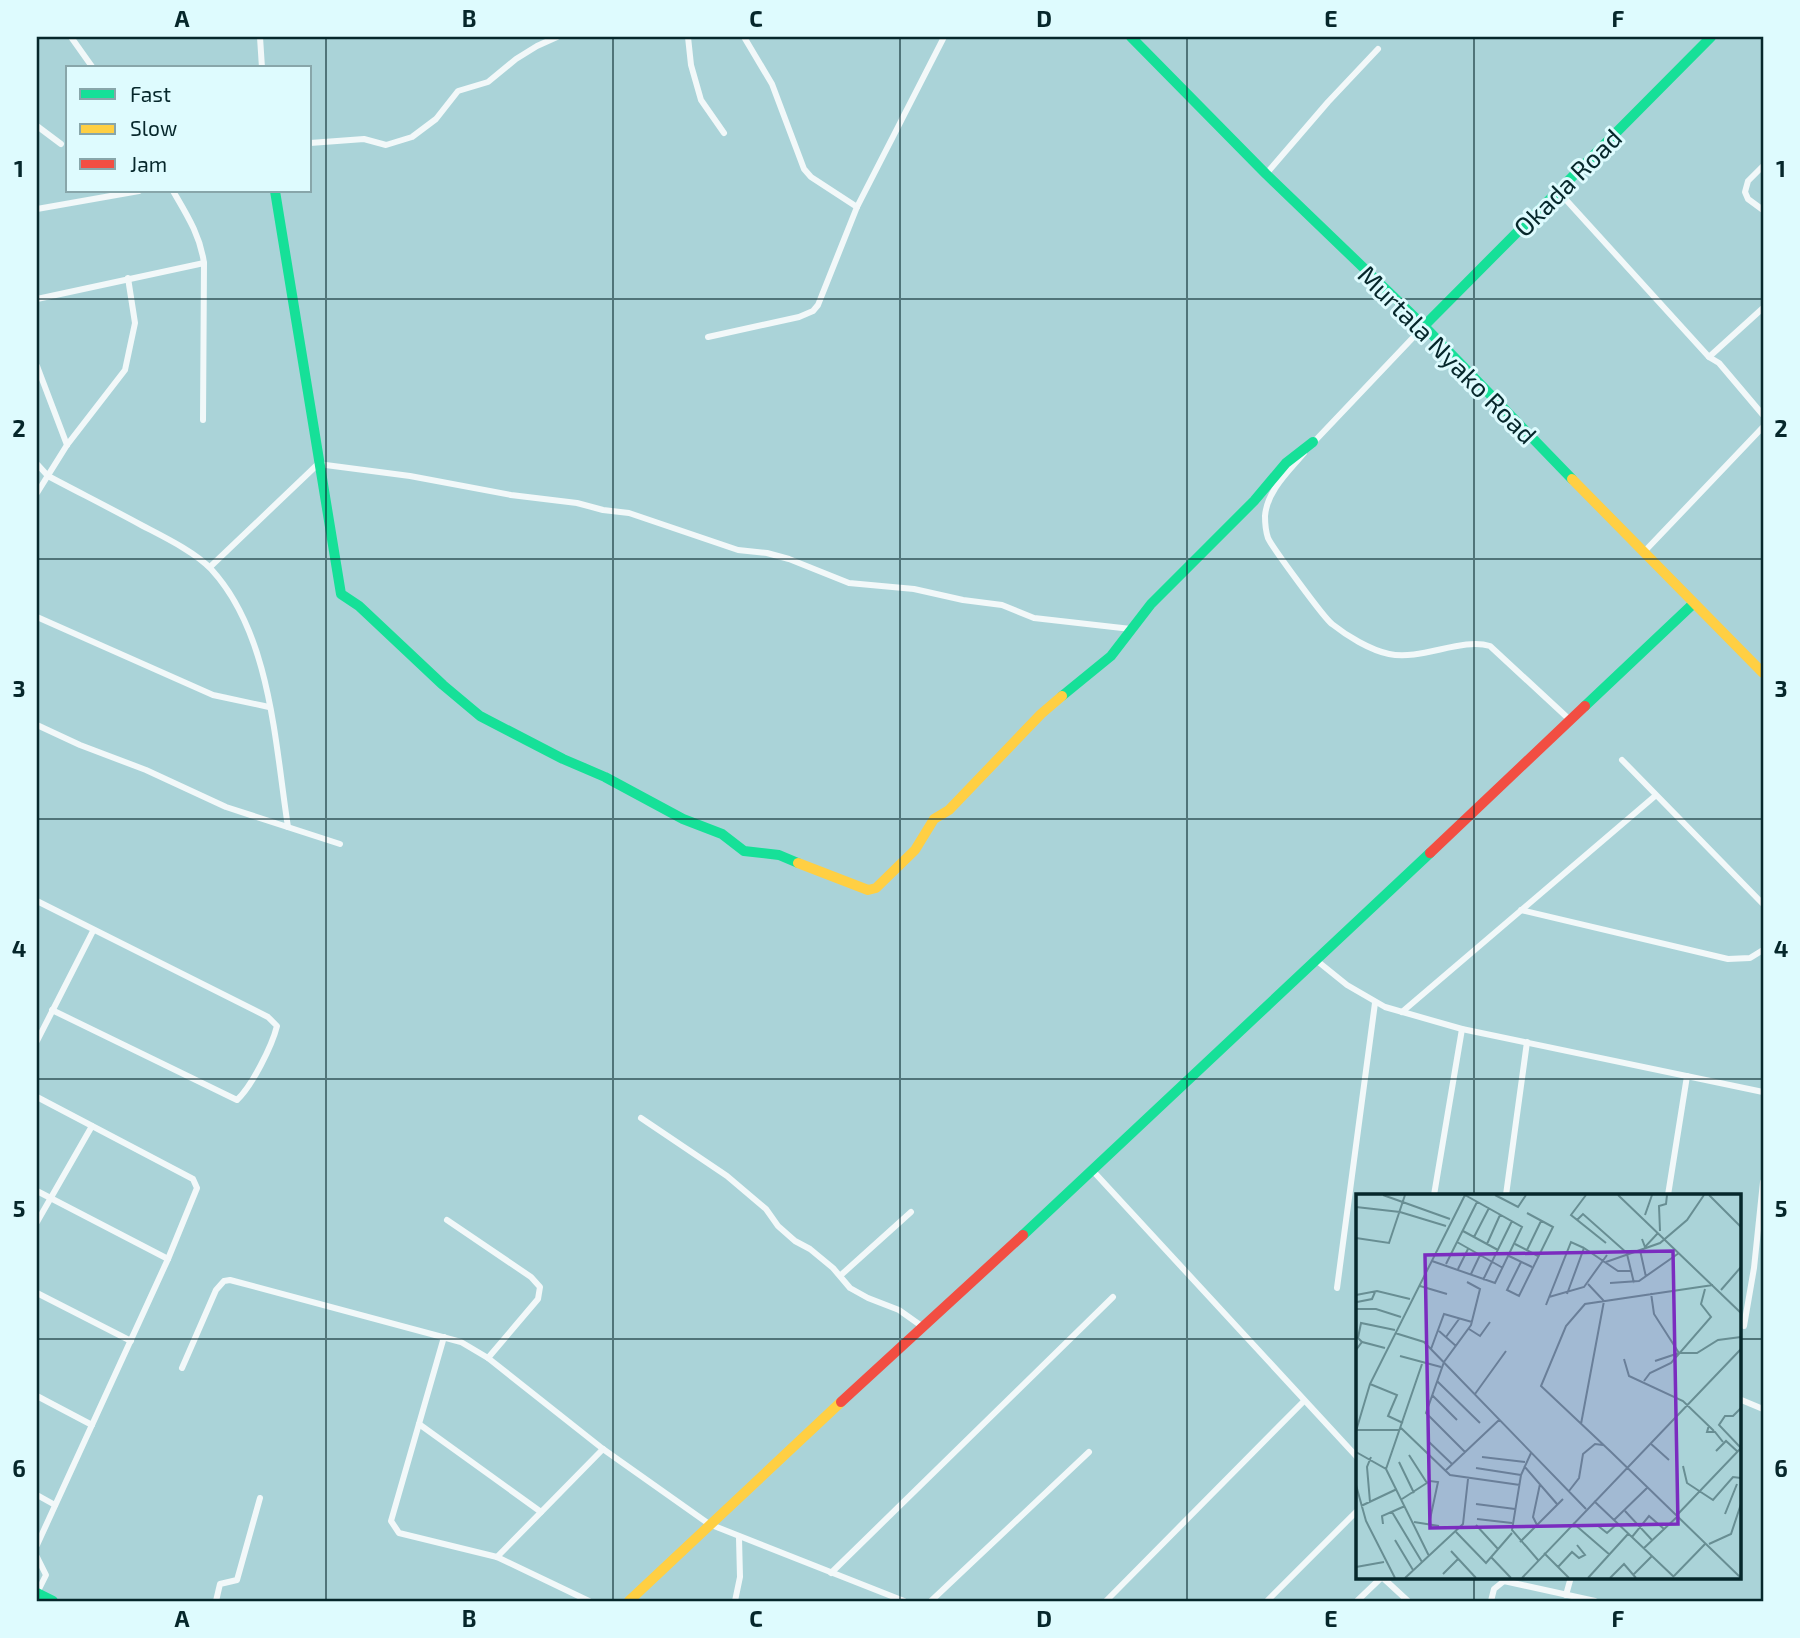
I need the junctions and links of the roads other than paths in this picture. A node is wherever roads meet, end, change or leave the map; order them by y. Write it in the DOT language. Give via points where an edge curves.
graph roads {
  1 [pos="71,37"];
  2 [pos="260,37"];
  3 [pos="557,37"];
  4 [pos="688,37"];
  5 [pos="744,37"];
  6 [pos="944,37"];
  7 [pos="1131,37"];
  8 [pos="1711,37"];
  9 [pos="1378,49"];
  10 [pos="92,66"];
  11 [pos="262,66"];
  12 [pos="37,126"];
  13 [pos="724,133"];
  14 [pos="312,143"];
  15 [pos="61,144"];
  16 [pos="1763,166"];
  17 [pos="1266,174"];
  18 [pos="1558,191"];
  19 [pos="133,192"];
  20 [pos="174,192"];
  21 [pos="275,192"];
  22 [pos="857,207"];
  23 [pos="37,209"];
  24 [pos="1763,210"];
  25 [pos="204,263"];
  26 [pos="128,278"];
  27 [pos="37,299"];
  28 [pos="1763,308"];
  29 [pos="1424,327"];
  30 [pos="708,337"];
  31 [pos="1709,357"];
  32 [pos="37,366"];
  33 [pos="1763,415"];
  34 [pos="203,420"];
  35 [pos="1763,427"];
  36 [pos="1313,442"];
  37 [pos="67,446"];
  38 [pos="37,464"];
  39 [pos="318,464"];
  40 [pos="48,476"];
  41 [pos="37,493"];
  42 [pos="1643,553"];
  43 [pos="210,567"];
  44 [pos="1693,604"];
  45 [pos="37,617"];
  46 [pos="1131,629"];
  47 [pos="1763,673"];
  48 [pos="269,707"];
  49 [pos="1570,720"];
  50 [pos="37,725"];
  51 [pos="1622,760"];
  52 [pos="1655,796"];
  53 [pos="288,827"];
  54 [pos="340,844"];
  55 [pos="37,901"];
  56 [pos="1763,904"];
  57 [pos="1521,910"];
  58 [pos="93,931"];
  59 [pos="1763,950"];
  60 [pos="1316,960"];
  61 [pos="1375,1003"];
  62 [pos="52,1010"];
  63 [pos="1402,1012"];
  64 [pos="1462,1029"];
  65 [pos="37,1041"];
  66 [pos="1527,1042"];
  67 [pos="1687,1076"];
  68 [pos="1763,1092"];
  69 [pos="37,1097"];
  70 [pos="641,1118"];
  71 [pos="92,1126"];
  72 [pos="1093,1171"];
  73 [pos="1763,1182"];
  74 [pos="37,1191"];
  75 [pos="1434,1194"];
  76 [pos="1506,1194"];
  77 [pos="1668,1194"];
  78 [pos="51,1198"];
  79 [pos="911,1212"];
  80 [pos="447,1220"];
  81 [pos="37,1222"];
  82 [pos="168,1259"];
  83 [pos="841,1275"];
  84 [pos="1337,1288"];
  85 [pos="37,1293"];
  86 [pos="1113,1297"];
  87 [pos="1744,1326"];
  88 [pos="923,1327"];
  89 [pos="444,1337"];
  90 [pos="131,1341"];
  91 [pos="488,1357"];
  92 [pos="182,1368"];
  93 [pos="37,1396"];
  94 [pos="1741,1400"];
  95 [pos="1304,1401"];
  96 [pos="1763,1409"];
  97 [pos="419,1424"];
  98 [pos="92,1425"];
  99 [pos="603,1449"];
  100 [pos="1089,1451"];
  101 [pos="1356,1456"];
  102 [pos="37,1495"];
  103 [pos="260,1498"];
  104 [pos="55,1505"];
  105 [pos="541,1512"];
  106 [pos="1356,1512"];
  107 [pos="709,1524"];
  108 [pos="739,1538"];
  109 [pos="37,1545"];
  110 [pos="37,1557"];
  111 [pos="497,1557"];
  112 [pos="831,1573"];
  113 [pos="1381,1578"];
  114 [pos="1383,1578"];
  115 [pos="1571,1578"];
  116 [pos="37,1593"];
  117 [pos="1566,1595"];
  118 [pos="53,1601"];
  119 [pos="216,1601"];
  120 [pos="589,1601"];
  121 [pos="629,1601"];
  122 [pos="735,1601"];
  123 [pos="904,1601"];
  124 [pos="931,1601"];
  125 [pos="1106,1601"];
  126 [pos="1267,1601"];
  127 [pos="1357,1601"];
  128 [pos="1408,1601"];
  129 [pos="1491,1601"];
  130 [pos="1595,1601"];
  1 -- 10 [label="street"];
  2 -- 11 [label="street"];
  3 -- 14 [label="street" via="516,59 488,82 458,91 436,119 412,137 390,144 364,139"];
  4 -- 13 [label="street" via="701,100"];
  5 -- 22 [label="street" via="772,83 804,169"];
  6 -- 22 [label="street"];
  7 -- 17 [label="street, Murtala Nyako Road"];
  8 -- 18 [label="street, Okada Road"];
  9 -- 17 [label="street"];
  12 -- 15 [label="street"];
  16 -- 24 [label="street" via="1748,181 1745,192"];
  17 -- 29 [label="street, Murtala Nyako Road"];
  18 -- 29 [label="street, Okada Road"];
  18 -- 31 [label="street"];
  19 -- 23 [label="street"];
  20 -- 25 [label="street" via="195,228"];
  21 -- 39 [label="street"];
  22 -- 30 [label="street" via="813,311"];
  25 -- 26 [label="street"];
  25 -- 34 [label="street"];
  26 -- 27 [label="street"];
  26 -- 37 [label="street" via="135,323 128,364"];
  28 -- 31 [label="street"];
  29 -- 36 [label="street"];
  29 -- 42 [label="street, Murtala Nyako Road"];
  31 -- 33 [label="street"];
  32 -- 37 [label="street"];
  35 -- 42 [label="street"];
  36 -- 46 [label="street" via="1286,463"];
  36 -- 49 [label="street" via="1272,492 1265,520 1268,537 1330,623 1359,641 1403,656 1476,644 1490,646"];
  37 -- 40 [label="street"];
  38 -- 40 [label="street"];
  39 -- 43 [label="street"];
  39 -- 46 [label="street" via="629,513 738,550 777,555 849,583 1002,605 1034,618"];
  39 -- 46 [label="street" via="341,594 480,716 683,819 722,834 744,851 779,855 868,890 876,888 915,850 929,825 1041,714 1111,656"];
  40 -- 41 [label="street"];
  40 -- 43 [label="street" via="172,541"];
  42 -- 44 [label="street, Murtala Nyako Road"];
  43 -- 48 [label="street" via="249,629"];
  44 -- 47 [label="street, Murtala Nyako Road"];
  44 -- 49 [label="street"];
  45 -- 48 [label="street" via="213,695"];
  48 -- 53 [label="street"];
  49 -- 60 [label="street"];
  50 -- 53 [label="street" via="226,807"];
  51 -- 52 [label="street"];
  52 -- 56 [label="street"];
  52 -- 57 [label="street"];
  53 -- 54 [label="street"];
  55 -- 58 [label="street"];
  57 -- 59 [label="street" via="1728,959 1750,958"];
  57 -- 63 [label="street"];
  58 -- 62 [label="street"];
  58 -- 62 [label="street" via="268,1017 277,1026 246,1091 237,1100"];
  60 -- 61 [label="street"];
  60 -- 72 [label="street"];
  61 -- 63 [label="street"];
  61 -- 84 [label="street"];
  62 -- 65 [label="street"];
  63 -- 64 [label="street"];
  64 -- 66 [label="street"];
  64 -- 75 [label="street"];
  66 -- 67 [label="street"];
  66 -- 76 [label="street"];
  67 -- 68 [label="street"];
  67 -- 77 [label="street"];
  69 -- 71 [label="street"];
  70 -- 83 [label="street" via="727,1176 766,1209 786,1234"];
  71 -- 78 [label="street"];
  71 -- 82 [label="street" via="193,1179 195,1195"];
  72 -- 88 [label="street"];
  72 -- 95 [label="street"];
  73 -- 87 [label="street"];
  74 -- 78 [label="street"];
  78 -- 81 [label="street"];
  78 -- 82 [label="street"];
  79 -- 83 [label="street"];
  80 -- 91 [label="street" via="540,1287 538,1298"];
  82 -- 90 [label="street"];
  83 -- 88 [label="street" via="850,1288 899,1310"];
  85 -- 90 [label="street"];
  86 -- 112 [label="street"];
  88 -- 107 [label="street"];
  89 -- 91 [label="street"];
  89 -- 92 [label="street" via="230,1280 216,1290"];
  89 -- 97 [label="street"];
  90 -- 98 [label="street"];
  91 -- 99 [label="street"];
  93 -- 98 [label="street"];
  94 -- 96 [label="street"];
  95 -- 101 [label="street"];
  95 -- 125 [label="street"];
  97 -- 105 [label="street"];
  97 -- 111 [label="street" via="391,1521 399,1533"];
  98 -- 104 [label="street"];
  99 -- 105 [label="street"];
  99 -- 107 [label="street"];
  100 -- 124 [label="street"];
  102 -- 104 [label="street"];
  103 -- 119 [label="street" via="237,1580 220,1584"];
  104 -- 109 [label="street"];
  105 -- 111 [label="street"];
  106 -- 126 [label="street"];
  107 -- 108 [label="street"];
  107 -- 121 [label="street"];
  108 -- 112 [label="street"];
  108 -- 122 [label="street"];
  110 -- 116 [label="street" via="46,1575"];
  111 -- 120 [label="street"];
  112 -- 123 [label="street"];
  113 -- 127 [label="street"];
  114 -- 128 [label="street"];
  115 -- 117 [label="street"];
  116 -- 118 [label="street"];
  117 -- 129 [label="street" via="1504,1581 1494,1589"];
  117 -- 130 [label="street"];
}
